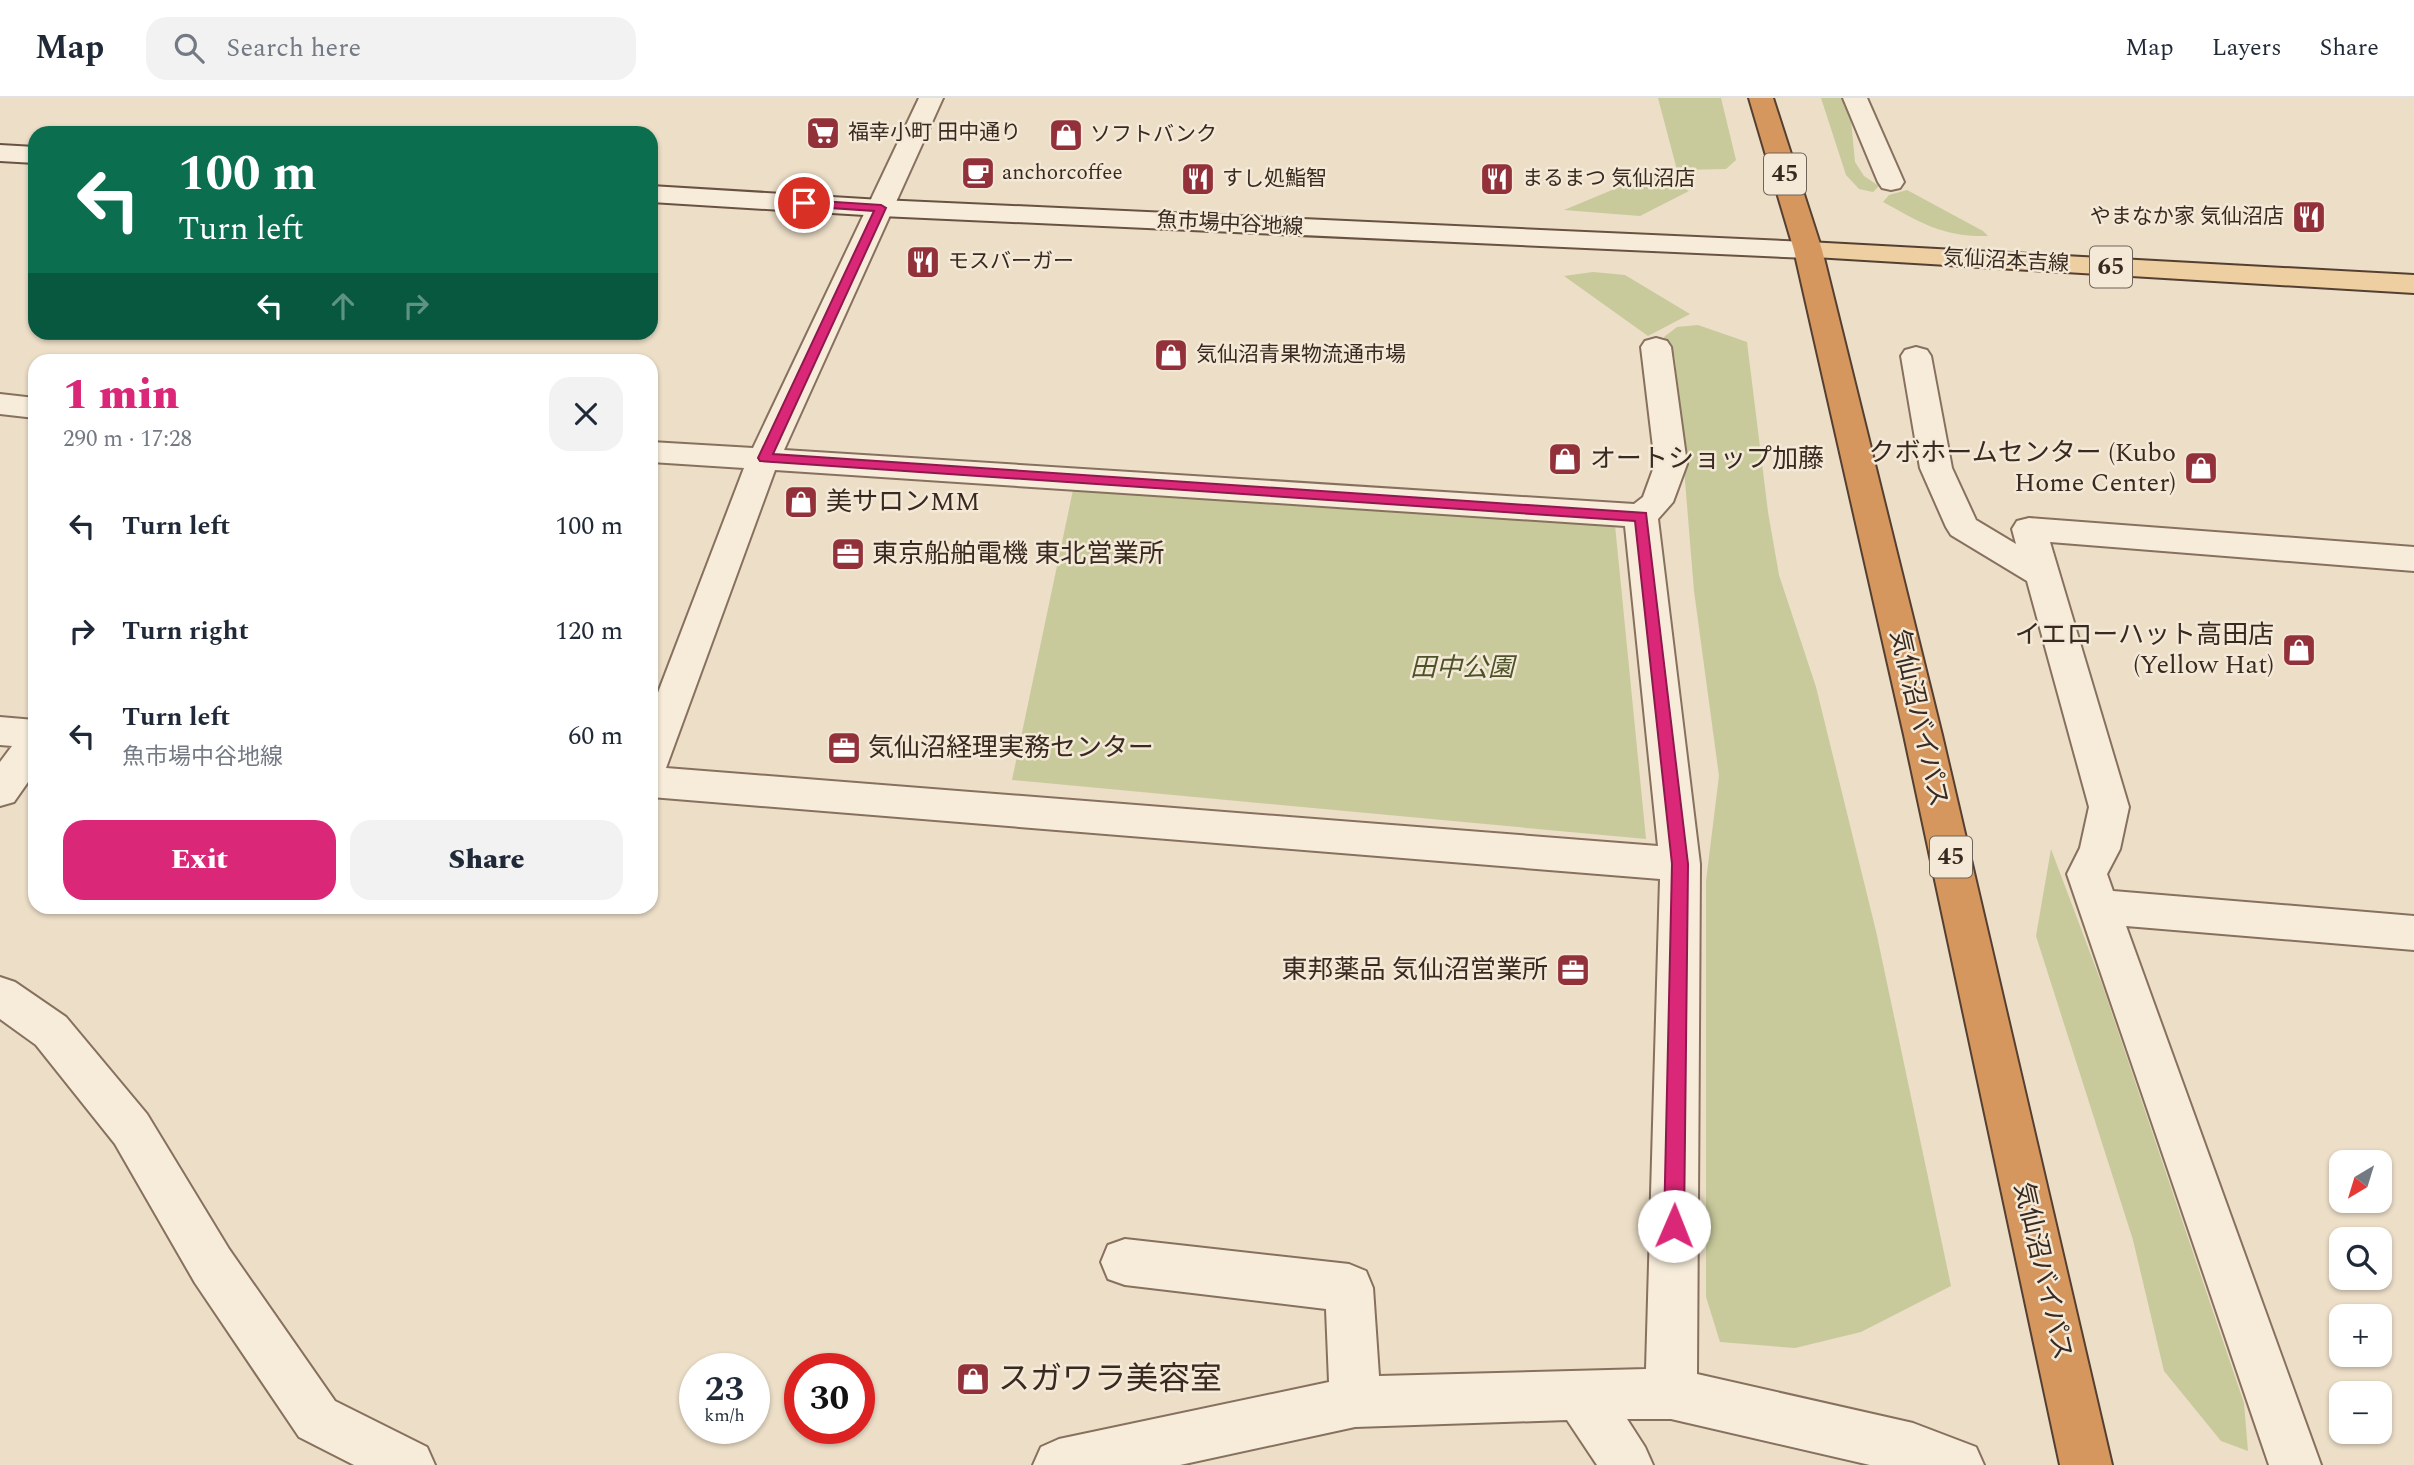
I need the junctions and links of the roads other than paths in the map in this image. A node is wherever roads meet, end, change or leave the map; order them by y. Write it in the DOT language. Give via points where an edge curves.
graph roads {
  1 [pos="931,98"];
  2 [pos="1761,98"];
  3 [pos="1855,98"];
  4 [pos="0,153"];
  5 [pos="28,155"];
  6 [pos="1891,182"];
  7 [pos="658,194"];
  8 [pos="881,208"];
  9 [pos="1808,250"];
  10 [pos="2414,284"];
  11 [pos="1656,346"];
  12 [pos="1916,356"];
  13 [pos="0,404"];
  14 [pos="28,407"];
  15 [pos="658,452"];
  16 [pos="764,458"];
  17 [pos="1641,516"];
  18 [pos="2414,559"];
  19 [pos="2043,575"];
  20 [pos="0,731"];
  21 [pos="28,733"];
  22 [pos="658,742"];
  23 [pos="28,754"];
  24 [pos="658,783"];
  25 [pos="0,792"];
  26 [pos="1680,864"];
  27 [pos="2098,907"];
  28 [pos="2414,933"];
  29 [pos="0,995"];
  30 [pos="1125,1262"];
  31 [pos="1580,1394"];
  32 [pos="1671,1394"];
  33 [pos="1354,1402"];
  34 [pos="410,1465"];
  35 [pos="1059,1465"];
  36 [pos="1627,1465"];
  37 [pos="1958,1465"];
  38 [pos="2086,1465"];
  39 [pos="2295,1465"];
  1 -- 8 [label="street"];
  2 -- 9 [label="highway, 気仙沼バイパス / 45"];
  3 -- 6 [label="street"];
  4 -- 5 [label="street"];
  7 -- 8 [label="street, 魚市場中谷地線"];
  8 -- 9 [label="street, 魚市場中谷地線"];
  8 -- 16 [label="street"];
  9 -- 10 [label="main road, 気仙沼本吉線 / 65"];
  9 -- 38 [label="highway, 気仙沼バイパス / 45" via="1923,734"];
  11 -- 17 [label="street" via="1671,464 1657,502"];
  12 -- 19 [label="street" via="1936,468 1963,527"];
  13 -- 14 [label="street"];
  15 -- 16 [label="street"];
  16 -- 17 [label="street"];
  16 -- 22 [label="street"];
  17 -- 26 [label="street"];
  18 -- 19 [label="street" via="2029,529"];
  19 -- 27 [label="street" via="2109,807 2100,849 2087,874"];
  20 -- 21 [label="street"];
  23 -- 25 [label="street"];
  24 -- 26 [label="street"];
  26 -- 32 [label="street"];
  27 -- 28 [label="street"];
  27 -- 39 [label="street"];
  29 -- 34 [label="street" via="51,1031 131,1129 212,1266 317,1419"];
  30 -- 33 [label="street" via="1349,1288"];
  31 -- 32 [label="street"];
  31 -- 33 [label="street"];
  31 -- 36 [label="street"];
  32 -- 37 [label="street" via="1913,1449"];
  33 -- 35 [label="street"];
}
